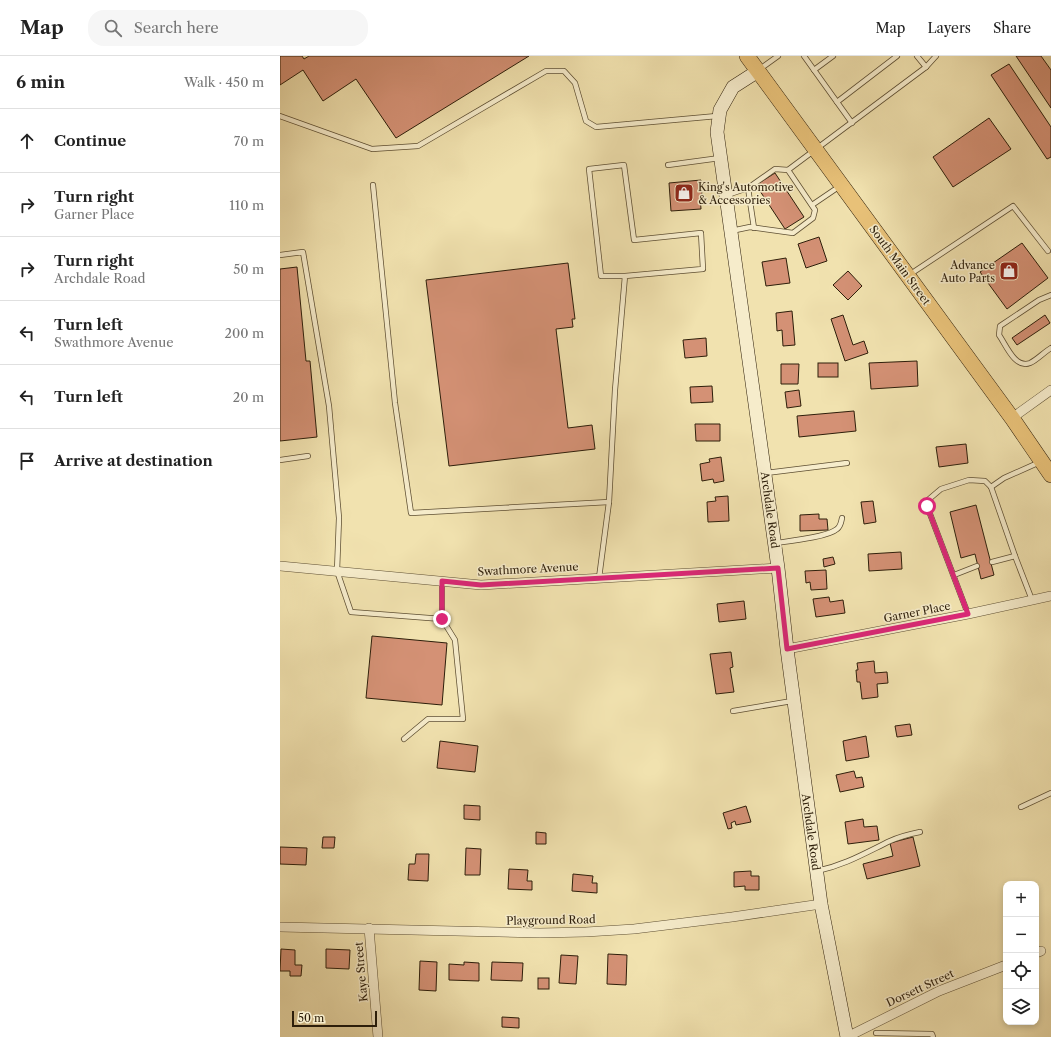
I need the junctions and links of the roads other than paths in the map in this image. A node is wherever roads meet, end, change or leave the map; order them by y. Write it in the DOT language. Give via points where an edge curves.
graph roads {
  1 [pos="747,56"];
  2 [pos="778,56"];
  3 [pos="804,56"];
  4 [pos="833,56"];
  5 [pos="897,56"];
  6 [pos="917,56"];
  7 [pos="936,56"];
  8 [pos="926,67"];
  9 [pos="814,70"];
  10 [pos="758,71"];
  11 [pos="837,102"];
  12 [pos="280,116"];
  13 [pos="719,116"];
  14 [pos="852,123"];
  15 [pos="816,150"];
  16 [pos="720,158"];
  17 [pos="668,164"];
  18 [pos="788,170"];
  19 [pos="373,185"];
  20 [pos="841,185"];
  21 [pos="748,188"];
  22 [pos="726,195"];
  23 [pos="812,205"];
  24 [pos="754,228"];
  25 [pos="731,231"];
  26 [pos="1048,251"];
  27 [pos="280,255"];
  28 [pos="625,276"];
  29 [pos="908,276"];
  30 [pos="1051,296"];
  31 [pos="1051,348"];
  32 [pos="1051,390"];
  33 [pos="1012,418"];
  34 [pos="308,456"];
  35 [pos="280,460"];
  36 [pos="1042,462"];
  37 [pos="847,463"];
  38 [pos="765,474"];
  39 [pos="1051,475"];
  40 [pos="991,487"];
  41 [pos="609,502"];
  42 [pos="842,518"];
  43 [pos="775,544"];
  44 [pos="1015,556"];
  45 [pos="992,562"];
  46 [pos="280,566"];
  47 [pos="977,566"];
  48 [pos="778,568"];
  49 [pos="337,571"];
  50 [pos="954,575"];
  51 [pos="599,578"];
  52 [pos="442,581"];
  53 [pos="1051,596"];
  54 [pos="1032,600"];
  55 [pos="968,614"];
  56 [pos="442,619"];
  57 [pos="787,649"];
  58 [pos="794,701"];
  59 [pos="733,711"];
  60 [pos="404,740"];
  61 [pos="1051,793"];
  62 [pos="1021,807"];
  63 [pos="920,832"];
  64 [pos="817,871"];
  65 [pos="821,904"];
  66 [pos="280,927"];
  67 [pos="369,928"];
  68 [pos="1003,966"];
  69 [pos="869,1026"];
  70 [pos="876,1035"];
  71 [pos="378,1037"];
  72 [pos="847,1037"];
  73 [pos="933,1037"];
  1 -- 10 [label="main road, South Main Street"];
  2 -- 10 [label="lane"];
  3 -- 9 [label="lane"];
  4 -- 9 [label="lane"];
  5 -- 11 [label="lane"];
  6 -- 8 [label="lane"];
  7 -- 8 [label="lane"];
  8 -- 14 [label="lane"];
  9 -- 11 [label="lane"];
  10 -- 13 [label="main road, Archdale Road" via="733,87"];
  10 -- 15 [label="main road, South Main Street"];
  11 -- 14 [label="lane"];
  12 -- 13 [label="lane" via="372,149 418,146 546,70 564,71 575,83 586,121 596,127"];
  13 -- 16 [label="main road, Archdale Road" via="717,132"];
  14 -- 15 [label="lane"];
  15 -- 18 [label="lane"];
  15 -- 20 [label="main road, South Main Street"];
  16 -- 17 [label="lane"];
  16 -- 22 [label="main road, Archdale Road"];
  18 -- 21 [label="lane" via="775,169"];
  18 -- 23 [label="lane"];
  19 -- 41 [label="lane" via="395,403 411,512"];
  20 -- 23 [label="lane"];
  20 -- 29 [label="main road, South Main Street"];
  21 -- 22 [label="lane"];
  21 -- 24 [label="lane"];
  22 -- 25 [label="main road, Archdale Road"];
  23 -- 24 [label="lane" via="815,210 813,218 793,233"];
  24 -- 25 [label="lane"];
  25 -- 38 [label="main road, Archdale Road"];
  26 -- 29 [label="lane" via="1013,206"];
  27 -- 49 [label="lane" via="303,252 329,406 339,518"];
  28 -- 28 [label="lane" via="703,269 701,233 634,240 624,165 589,169 601,276"];
  28 -- 41 [label="lane"];
  29 -- 33 [label="main road, South Main Street"];
  30 -- 31 [label="lane" via="1039,300 1000,326 999,331 1015,360 1020,363 1029,363"];
  32 -- 33 [label="street"];
  33 -- 36 [label="main road, South Main Street"];
  34 -- 35 [label="lane"];
  36 -- 39 [label="main road, South Main Street"];
  36 -- 40 [label="lane" via="1004,478"];
  37 -- 38 [label="lane"];
  38 -- 43 [label="main road, Archdale Road"];
  40 -- 44 [label="lane"];
  40 -- 50 [label="lane" via="985,481 968,480 941,489 928,500 927,506"];
  41 -- 51 [label="lane"];
  42 -- 43 [label="lane" via="841,525 832,532"];
  43 -- 48 [label="main road, Archdale Road"];
  44 -- 45 [label="lane"];
  44 -- 54 [label="lane"];
  46 -- 49 [label="street, Swathmore Avenue"];
  47 -- 50 [label="lane"];
  48 -- 51 [label="street, Swathmore Avenue"];
  48 -- 57 [label="main road, Archdale Road"];
  49 -- 52 [label="street, Swathmore Avenue"];
  49 -- 56 [label="lane" via="351,612"];
  50 -- 55 [label="lane"];
  51 -- 52 [label="street, Swathmore Avenue" via="481,585"];
  52 -- 56 [label="lane"];
  53 -- 54 [label="street, Garner Place"];
  54 -- 55 [label="street, Garner Place"];
  55 -- 57 [label="street, Garner Place"];
  56 -- 60 [label="lane" via="455,640 464,718 428,719"];
  57 -- 58 [label="main road, Archdale Road"];
  58 -- 59 [label="lane"];
  58 -- 64 [label="main road, Archdale Road"];
  61 -- 62 [label="lane"];
  63 -- 64 [label="lane" via="890,840 839,866"];
  64 -- 65 [label="main road, Archdale Road"];
  65 -- 67 [label="street, Playground Road" via="634,929 586,932"];
  65 -- 72 [label="main road, Archdale Road"];
  66 -- 67 [label="street, Playground Road"];
  67 -- 71 [label="street, Kaye Street"];
  68 -- 69 [label="street, Dorsett Street" via="939,991"];
  69 -- 70 [label="lane"];
  69 -- 72 [label="street, Dorsett Street"];
  70 -- 73 [label="lane" via="932,1034"];
}
